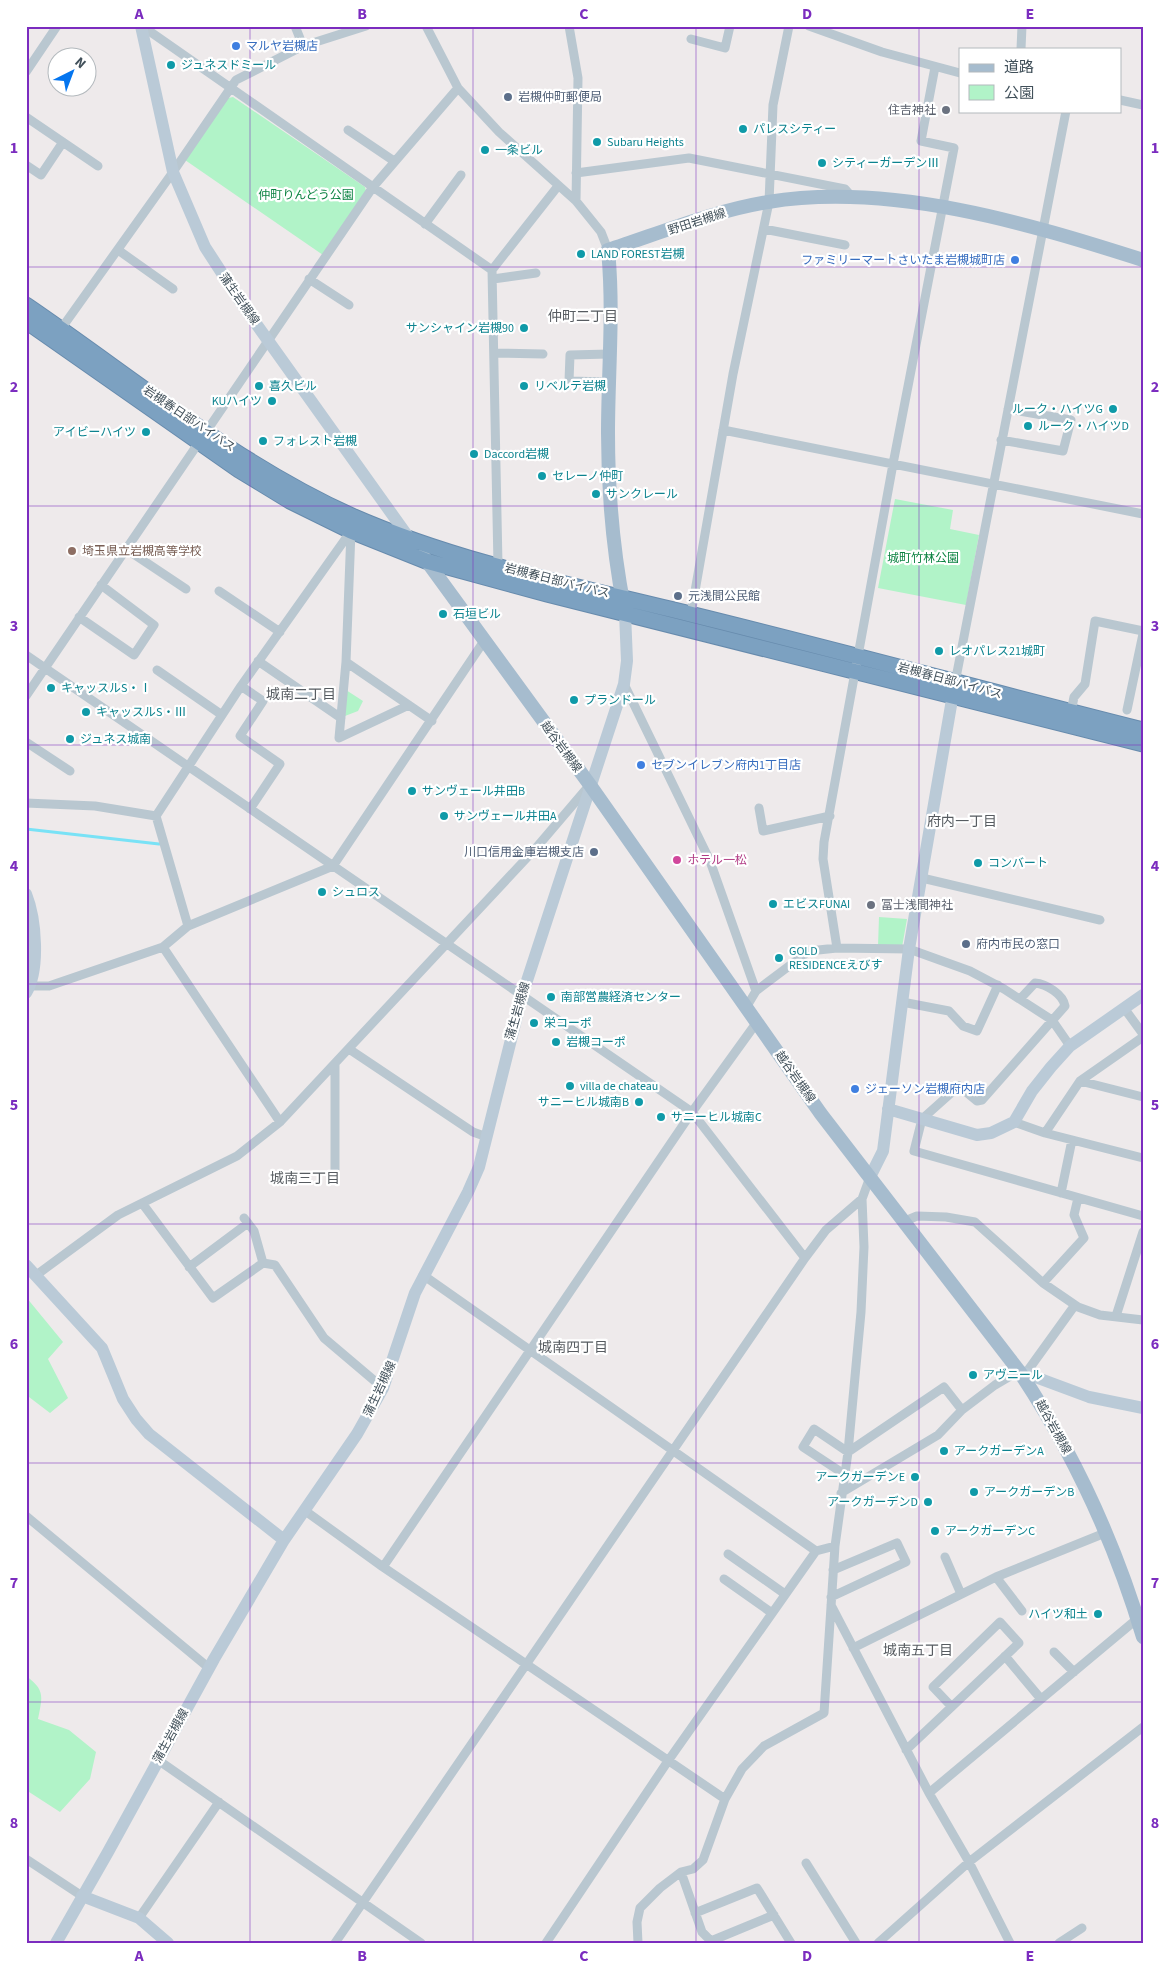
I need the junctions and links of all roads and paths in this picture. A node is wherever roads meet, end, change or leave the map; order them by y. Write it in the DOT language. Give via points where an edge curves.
graph roads {
  1 [pos="57,26"];
  2 [pos="141,26"];
  3 [pos="288,26"];
  4 [pos="366,26"];
  5 [pos="426,26"];
  6 [pos="568,26"];
  7 [pos="730,26"];
  8 [pos="789,26"];
  9 [pos="809,26"];
  10 [pos="1022,26"];
  11 [pos="297,30"];
  12 [pos="691,39"];
  13 [pos="303,46"];
  14 [pos="1021,48"];
  15 [pos="934,67"];
  16 [pos="26,72"];
  17 [pos="959,73"];
  18 [pos="230,87"];
  19 [pos="458,88"];
  20 [pos="1122,100"];
  21 [pos="1143,104"];
  22 [pos="1066,112"];
  23 [pos="26,117"];
  24 [pos="348,130"];
  25 [pos="63,142"];
  26 [pos="394,161"];
  27 [pos="26,165"];
  28 [pos="98,166"];
  29 [pos="173,172"];
  30 [pos="576,174"];
  31 [pos="771,175"];
  32 [pos="461,176"];
  33 [pos="373,186"];
  34 [pos="558,186"];
  35 [pos="854,198"];
  36 [pos="576,201"];
  37 [pos="769,202"];
  38 [pos="943,208"];
  39 [pos="425,224"];
  40 [pos="1042,228"];
  41 [pos="764,229"];
  42 [pos="845,245"];
  43 [pos="118,250"];
  44 [pos="608,250"];
  45 [pos="1143,260"];
  46 [pos="536,273"];
  47 [pos="493,275"];
  48 [pos="309,279"];
  49 [pos="173,289"];
  50 [pos="26,305"];
  51 [pos="349,306"];
  52 [pos="26,322"];
  53 [pos="62,329"];
  54 [pos="269,341"];
  55 [pos="494,353"];
  56 [pos="543,354"];
  57 [pos="610,354"];
  58 [pos="609,382"];
  59 [pos="1008,409"];
  60 [pos="723,430"];
  61 [pos="204,438"];
  62 [pos="1001,440"];
  63 [pos="893,464"];
  64 [pos="993,483"];
  65 [pos="1143,514"];
  66 [pos="351,531"];
  67 [pos="409,538"];
  68 [pos="126,549"];
  69 [pos="426,561"];
  70 [pos="498,565"];
  71 [pos="101,586"];
  72 [pos="186,589"];
  73 [pos="219,591"];
  74 [pos="622,597"];
  75 [pos="625,613"];
  76 [pos="691,614"];
  77 [pos="79,617"];
  78 [pos="280,632"];
  79 [pos="1143,633"];
  80 [pos="484,641"];
  81 [pos="26,655"];
  82 [pos="258,661"];
  83 [pos="346,662"];
  84 [pos="857,664"];
  85 [pos="44,667"];
  86 [pos="157,670"];
  87 [pos="624,684"];
  88 [pos="240,686"];
  89 [pos="954,689"];
  90 [pos="26,696"];
  91 [pos="409,705"];
  92 [pos="1127,710"];
  93 [pos="1071,712"];
  94 [pos="222,714"];
  95 [pos="341,718"];
  96 [pos="432,720"];
  97 [pos="1143,730"];
  98 [pos="26,742"];
  99 [pos="1143,744"];
  100 [pos="188,766"];
  101 [pos="70,771"];
  102 [pos="590,785"];
  103 [pos="26,803"];
  104 [pos="759,808"];
  105 [pos="250,809"];
  106 [pos="156,816"];
  107 [pos="830,816"];
  108 [pos="333,866"];
  109 [pos="922,878"];
  110 [pos="26,894"];
  111 [pos="1100,920"];
  112 [pos="188,926"];
  113 [pos="446,943"];
  114 [pos="163,947"];
  115 [pos="837,948"];
  116 [pos="909,949"];
  117 [pos="998,985"];
  118 [pos="28,989"];
  119 [pos="756,991"];
  120 [pos="1143,994"];
  121 [pos="522,996"];
  122 [pos="1020,999"];
  123 [pos="902,1002"];
  124 [pos="747,1006"];
  125 [pos="1124,1008"];
  126 [pos="1052,1020"];
  127 [pos="757,1022"];
  128 [pos="1143,1035"];
  129 [pos="1070,1046"];
  130 [pos="349,1049"];
  131 [pos="335,1064"];
  132 [pos="1080,1081"];
  133 [pos="1143,1097"];
  134 [pos="888,1109"];
  135 [pos="692,1112"];
  136 [pos="922,1119"];
  137 [pos="280,1122"];
  138 [pos="1014,1122"];
  139 [pos="1045,1133"];
  140 [pos="487,1137"];
  141 [pos="1072,1140"];
  142 [pos="1143,1158"];
  143 [pos="335,1170"];
  144 [pos="870,1177"];
  145 [pos="1060,1193"];
  146 [pos="1078,1198"];
  147 [pos="862,1199"];
  148 [pos="142,1203"];
  149 [pos="1143,1216"];
  150 [pos="905,1222"];
  151 [pos="1143,1232"];
  152 [pos="805,1258"];
  153 [pos="263,1263"];
  154 [pos="189,1266"];
  155 [pos="30,1272"];
  156 [pos="423,1275"];
  157 [pos="1043,1282"];
  158 [pos="1075,1305"];
  159 [pos="1116,1316"];
  160 [pos="1143,1320"];
  161 [pos="528,1351"];
  162 [pos="1023,1372"];
  163 [pos="383,1388"];
  164 [pos="1143,1408"];
  165 [pos="962,1410"];
  166 [pos="674,1451"];
  167 [pos="848,1452"];
  168 [pos="844,1474"];
  169 [pos="841,1494"];
  170 [pos="304,1510"];
  171 [pos="26,1516"];
  172 [pos="1106,1533"];
  173 [pos="284,1540"];
  174 [pos="835,1546"];
  175 [pos="816,1551"];
  176 [pos="728,1554"];
  177 [pos="945,1557"];
  178 [pos="383,1567"];
  179 [pos="833,1570"];
  180 [pos="996,1577"];
  181 [pos="724,1579"];
  182 [pos="785,1594"];
  183 [pos="962,1594"];
  184 [pos="831,1601"];
  185 [pos="1022,1611"];
  186 [pos="772,1613"];
  187 [pos="1138,1619"];
  188 [pos="1143,1637"];
  189 [pos="853,1648"];
  190 [pos="1054,1652"];
  191 [pos="1005,1656"];
  192 [pos="526,1664"];
  193 [pos="209,1668"];
  194 [pos="1074,1672"];
  195 [pos="1042,1699"];
  196 [pos="951,1706"];
  197 [pos="1143,1727"];
  198 [pos="906,1750"];
  199 [pos="158,1760"];
  200 [pos="668,1761"];
  201 [pos="929,1793"];
  202 [pos="724,1799"];
  203 [pos="220,1802"];
  204 [pos="26,1859"];
  205 [pos="969,1862"];
  206 [pos="806,1863"];
  207 [pos="681,1872"];
  208 [pos="82,1896"];
  209 [pos="363,1902"];
  210 [pos="695,1913"];
  211 [pos="774,1915"];
  212 [pos="139,1918"];
  213 [pos="1082,1928"];
  214 [pos="712,1942"];
  215 [pos="880,1942"];
  216 [pos="56,1943"];
  217 [pos="168,1943"];
  218 [pos="335,1943"];
  219 [pos="421,1943"];
  220 [pos="546,1943"];
  221 [pos="638,1943"];
  222 [pos="791,1943"];
  223 [pos="856,1943"];
  224 [pos="1010,1943"];
  225 [pos="1059,1943"];
  1 -- 16 [label="street"];
  2 -- 18 [label="street"];
  2 -- 29 [label="main road, 蒲生岩槻線"];
  3 -- 11 [label="street"];
  4 -- 13 [label="street"];
  5 -- 19 [label="street"];
  6 -- 30 [label="street" via="578,78"];
  7 -- 12 [label="street" via="725,48"];
  8 -- 31 [label="street" via="773,105"];
  9 -- 15 [label="street"];
  10 -- 14 [label="street"];
  11 -- 13 [label="street"];
  13 -- 18 [label="street" via="236,80"];
  15 -- 17 [label="street"];
  15 -- 38 [label="street" via="921,141 954,148"];
  18 -- 29 [label="street"];
  18 -- 33 [label="street"];
  19 -- 26 [label="street"];
  19 -- 34 [label="street" via="499,132"];
  20 -- 21 [label="street"];
  22 -- 40 [label="street"];
  23 -- 25 [label="street"];
  24 -- 26 [label="street"];
  25 -- 27 [label="street" via="40,174"];
  25 -- 28 [label="street"];
  26 -- 33 [label="street"];
  29 -- 43 [label="street"];
  29 -- 54 [label="main road, 蒲生岩槻線" via="205,247"];
  30 -- 31 [label="street" via="689,158"];
  30 -- 36 [label="street"];
  31 -- 35 [label="street" via="845,189"];
  31 -- 37 [label="street"];
  32 -- 39 [label="street"];
  33 -- 39 [label="street"];
  33 -- 48 [label="street"];
  34 -- 36 [label="street"];
  34 -- 47 [label="street"];
  35 -- 37 [label="main road, 野田岩槻線"];
  35 -- 38 [label="main road, 野田岩槻線"];
  36 -- 44 [label="street" via="602,232"];
  37 -- 41 [label="street"];
  37 -- 44 [label="main road, 野田岩槻線" via="740,208"];
  38 -- 40 [label="main road, 野田岩槻線"];
  38 -- 63 [label="street"];
  39 -- 47 [label="street"];
  40 -- 45 [label="main road, 野田岩槻線"];
  40 -- 59 [label="street"];
  41 -- 42 [label="street"];
  41 -- 60 [label="street"];
  43 -- 49 [label="street"];
  43 -- 53 [label="street"];
  44 -- 57 [label="main road"];
  46 -- 47 [label="street"];
  47 -- 55 [label="street"];
  48 -- 51 [label="street"];
  48 -- 54 [label="street"];
  50 -- 53 [label="highway, 岩槻春日部バイパス"];
  52 -- 61 [label="highway, 岩槻春日部バイパス"];
  53 -- 61 [label="highway, 岩槻春日部バイパス"];
  54 -- 61 [label="street"];
  54 -- 67 [label="main road, 蒲生岩槻線"];
  55 -- 56 [label="street"];
  55 -- 70 [label="street"];
  57 -- 58 [label="main road"];
  57 -- 58 [label="street" via="570,355 569,380"];
  58 -- 74 [label="main road" via="611,514"];
  59 -- 62 [label="street"];
  59 -- 62 [label="street" via="1071,420 1063,451"];
  60 -- 63 [label="street"];
  60 -- 76 [label="street"];
  61 -- 66 [label="highway, 岩槻春日部バイパス" via="290,501"];
  61 -- 67 [label="highway, 岩槻春日部バイパス" via="352,515"];
  61 -- 68 [label="street"];
  62 -- 64 [label="street"];
  63 -- 64 [label="street"];
  63 -- 84 [label="street"];
  64 -- 65 [label="street"];
  64 -- 89 [label="street"];
  66 -- 69 [label="highway, 岩槻春日部バイパス"];
  66 -- 78 [label="street"];
  66 -- 83 [label="street"];
  67 -- 69 [label="main road, 越谷岩槻線"];
  67 -- 70 [label="highway, 岩槻春日部バイパス"];
  68 -- 71 [label="street"];
  68 -- 72 [label="street"];
  69 -- 75 [label="highway, 岩槻春日部バイパス"];
  69 -- 80 [label="main road, 越谷岩槻線"];
  70 -- 74 [label="highway, 岩槻春日部バイパス"];
  71 -- 77 [label="street"];
  71 -- 77 [label="street" via="154,625 134,655"];
  73 -- 78 [label="street"];
  74 -- 75 [label="main road"];
  74 -- 76 [label="highway, 岩槻春日部バイパス"];
  75 -- 84 [label="highway, 岩槻春日部バイパス"];
  75 -- 87 [label="main road, 蒲生岩槻線" via="628,662"];
  76 -- 84 [label="highway, 岩槻春日部バイパス"];
  77 -- 85 [label="street"];
  78 -- 82 [label="street"];
  79 -- 92 [label="street"];
  79 -- 93 [label="street" via="1096,621 1085,684 1074,696"];
  80 -- 96 [label="street"];
  80 -- 102 [label="main road, 越谷岩槻線"];
  81 -- 85 [label="street"];
  82 -- 88 [label="street"];
  82 -- 95 [label="street"];
  83 -- 91 [label="street"];
  83 -- 95 [label="street"];
  84 -- 89 [label="highway, 岩槻春日部バイパス"];
  84 -- 107 [label="street"];
  85 -- 90 [label="street"];
  85 -- 100 [label="street"];
  86 -- 94 [label="street"];
  87 -- 102 [label="main road, 蒲生岩槻線"];
  87 -- 119 [label="street" via="710,861"];
  88 -- 94 [label="street"];
  88 -- 105 [label="street" via="263,701 240,736 280,764"];
  89 -- 93 [label="highway, 岩槻春日部バイパス"];
  89 -- 99 [label="highway, 岩槻春日部バイパス"];
  89 -- 109 [label="main road"];
  91 -- 95 [label="street" via="339,738"];
  91 -- 96 [label="street"];
  93 -- 97 [label="highway, 岩槻春日部バイパス"];
  94 -- 100 [label="street"];
  96 -- 108 [label="street"];
  98 -- 101 [label="street"];
  100 -- 105 [label="street"];
  100 -- 106 [label="street"];
  102 -- 113 [label="street" via="536,848"];
  102 -- 121 [label="main road, 蒲生岩槻線"];
  102 -- 124 [label="main road, 越谷岩槻線"];
  103 -- 106 [label="street" via="95,806"];
  104 -- 107 [label="street" via="764,831"];
  105 -- 108 [label="street"];
  106 -- 112 [label="street"];
  107 -- 115 [label="street" via="823,859"];
  108 -- 112 [label="street"];
  108 -- 113 [label="street"];
  109 -- 111 [label="street"];
  109 -- 116 [label="main road"];
  110 -- 118 [label="main road" via="34,939"];
  112 -- 114 [label="street"];
  113 -- 121 [label="street"];
  113 -- 130 [label="street"];
  114 -- 118 [label="street" via="49,986"];
  114 -- 137 [label="street"];
  115 -- 116 [label="street"];
  115 -- 119 [label="street" via="809,951"];
  116 -- 117 [label="street"];
  116 -- 123 [label="main road"];
  117 -- 122 [label="street"];
  117 -- 123 [label="street" via="977,1032 963,1026 949,1012"];
  119 -- 124 [label="street"];
  120 -- 125 [label="main road"];
  121 -- 135 [label="street"];
  121 -- 140 [label="main road, 蒲生岩槻線"];
  122 -- 126 [label="street"];
  122 -- 126 [label="street" via="1035,984 1045,984 1064,1001 1065,1006"];
  123 -- 134 [label="main road"];
  124 -- 127 [label="main road, 越谷岩槻線"];
  125 -- 128 [label="street"];
  125 -- 129 [label="main road"];
  126 -- 129 [label="street"];
  126 -- 136 [label="street" via="982,1100 977,1101 959,1086"];
  127 -- 135 [label="street"];
  127 -- 144 [label="main road, 越谷岩槻線"];
  128 -- 132 [label="street"];
  129 -- 138 [label="main road" via="1046,1073"];
  130 -- 131 [label="street"];
  130 -- 140 [label="street" via="473,1132"];
  131 -- 137 [label="street"];
  131 -- 143 [label="street"];
  132 -- 133 [label="street"];
  132 -- 139 [label="street"];
  134 -- 136 [label="main road"];
  134 -- 144 [label="main road" via="883,1151"];
  135 -- 152 [label="street"];
  135 -- 161 [label="street"];
  136 -- 138 [label="main road" via="977,1134 991,1133"];
  136 -- 145 [label="street" via="914,1151"];
  137 -- 148 [label="street" via="237,1156"];
  138 -- 139 [label="street"];
  139 -- 141 [label="street"];
  140 -- 156 [label="main road, 蒲生岩槻線" via="468,1192"];
  141 -- 142 [label="street"];
  141 -- 145 [label="street"];
  144 -- 147 [label="street"];
  144 -- 150 [label="main road, 越谷岩槻線"];
  145 -- 146 [label="street"];
  146 -- 149 [label="street"];
  146 -- 157 [label="street" via="1074,1214 1084,1238"];
  147 -- 152 [label="street" via="826,1230"];
  147 -- 167 [label="street" via="861,1312"];
  148 -- 154 [label="street"];
  148 -- 155 [label="street"];
  150 -- 157 [label="street" via="917,1216 975,1222"];
  150 -- 162 [label="main road, 越谷岩槻線"];
  151 -- 159 [label="street"];
  152 -- 166 [label="street"];
  153 -- 154 [label="street" via="213,1298"];
  153 -- 154 [label="street" via="254,1232 246,1220"];
  153 -- 163 [label="street" via="275,1266 324,1338"];
  155 -- 173 [label="main road" via="102,1348 123,1399 149,1434"];
  156 -- 161 [label="street"];
  156 -- 163 [label="main road, 蒲生岩槻線"];
  157 -- 158 [label="street"];
  158 -- 159 [label="street" via="1100,1315"];
  158 -- 162 [label="street"];
  159 -- 160 [label="street"];
  161 -- 166 [label="street"];
  161 -- 178 [label="street"];
  162 -- 164 [label="main road" via="1089,1398"];
  162 -- 165 [label="street" via="995,1385"];
  162 -- 172 [label="main road, 越谷岩槻線"];
  163 -- 170 [label="main road, 蒲生岩槻線" via="357,1434"];
  165 -- 167 [label="street" via="944,1387"];
  165 -- 169 [label="street" via="938,1435"];
  166 -- 175 [label="street"];
  166 -- 192 [label="street"];
  167 -- 168 [label="street"];
  167 -- 168 [label="street" via="814,1429 803,1447"];
  168 -- 169 [label="street"];
  169 -- 174 [label="street"];
  170 -- 173 [label="main road, 蒲生岩槻線"];
  170 -- 178 [label="street"];
  171 -- 193 [label="street"];
  172 -- 180 [label="street"];
  172 -- 187 [label="main road, 越谷岩槻線"];
  173 -- 193 [label="main road, 蒲生岩槻線"];
  174 -- 175 [label="street"];
  174 -- 179 [label="street"];
  175 -- 182 [label="street"];
  176 -- 182 [label="street"];
  177 -- 183 [label="street"];
  178 -- 192 [label="street"];
  179 -- 184 [label="street"];
  179 -- 184 [label="street" via="897,1543 906,1562"];
  180 -- 183 [label="street"];
  180 -- 185 [label="street"];
  181 -- 186 [label="street"];
  182 -- 186 [label="street"];
  183 -- 189 [label="street"];
  184 -- 189 [label="street"];
  184 -- 202 [label="street" via="824,1713 764,1746 742,1770"];
  186 -- 200 [label="street"];
  187 -- 188 [label="main road, 越谷岩槻線"];
  187 -- 194 [label="street"];
  189 -- 198 [label="street"];
  190 -- 194 [label="street"];
  191 -- 195 [label="street"];
  191 -- 196 [label="street"];
  191 -- 196 [label="street" via="1019,1643 1000,1622 934,1687"];
  192 -- 200 [label="street"];
  192 -- 209 [label="street"];
  193 -- 199 [label="main road, 蒲生岩槻線"];
  194 -- 195 [label="street"];
  195 -- 201 [label="street"];
  196 -- 198 [label="street"];
  197 -- 205 [label="street"];
  198 -- 201 [label="street"];
  199 -- 203 [label="street"];
  199 -- 208 [label="main road, 蒲生岩槻線"];
  200 -- 202 [label="street"];
  200 -- 220 [label="street"];
  201 -- 205 [label="street"];
  202 -- 207 [label="street" via="703,1860 693,1869"];
  203 -- 209 [label="street"];
  203 -- 212 [label="street"];
  204 -- 208 [label="street"];
  205 -- 215 [label="street"];
  205 -- 224 [label="street"];
  206 -- 223 [label="street"];
  207 -- 210 [label="street"];
  207 -- 221 [label="street" via="640,1908"];
  208 -- 212 [label="main road"];
  208 -- 216 [label="main road, 蒲生岩槻線"];
  209 -- 218 [label="street"];
  209 -- 219 [label="street"];
  210 -- 211 [label="street" via="757,1888"];
  210 -- 214 [label="street" via="702,1932"];
  211 -- 214 [label="street"];
  211 -- 222 [label="street"];
  212 -- 217 [label="main road"];
  213 -- 225 [label="street"];
}
